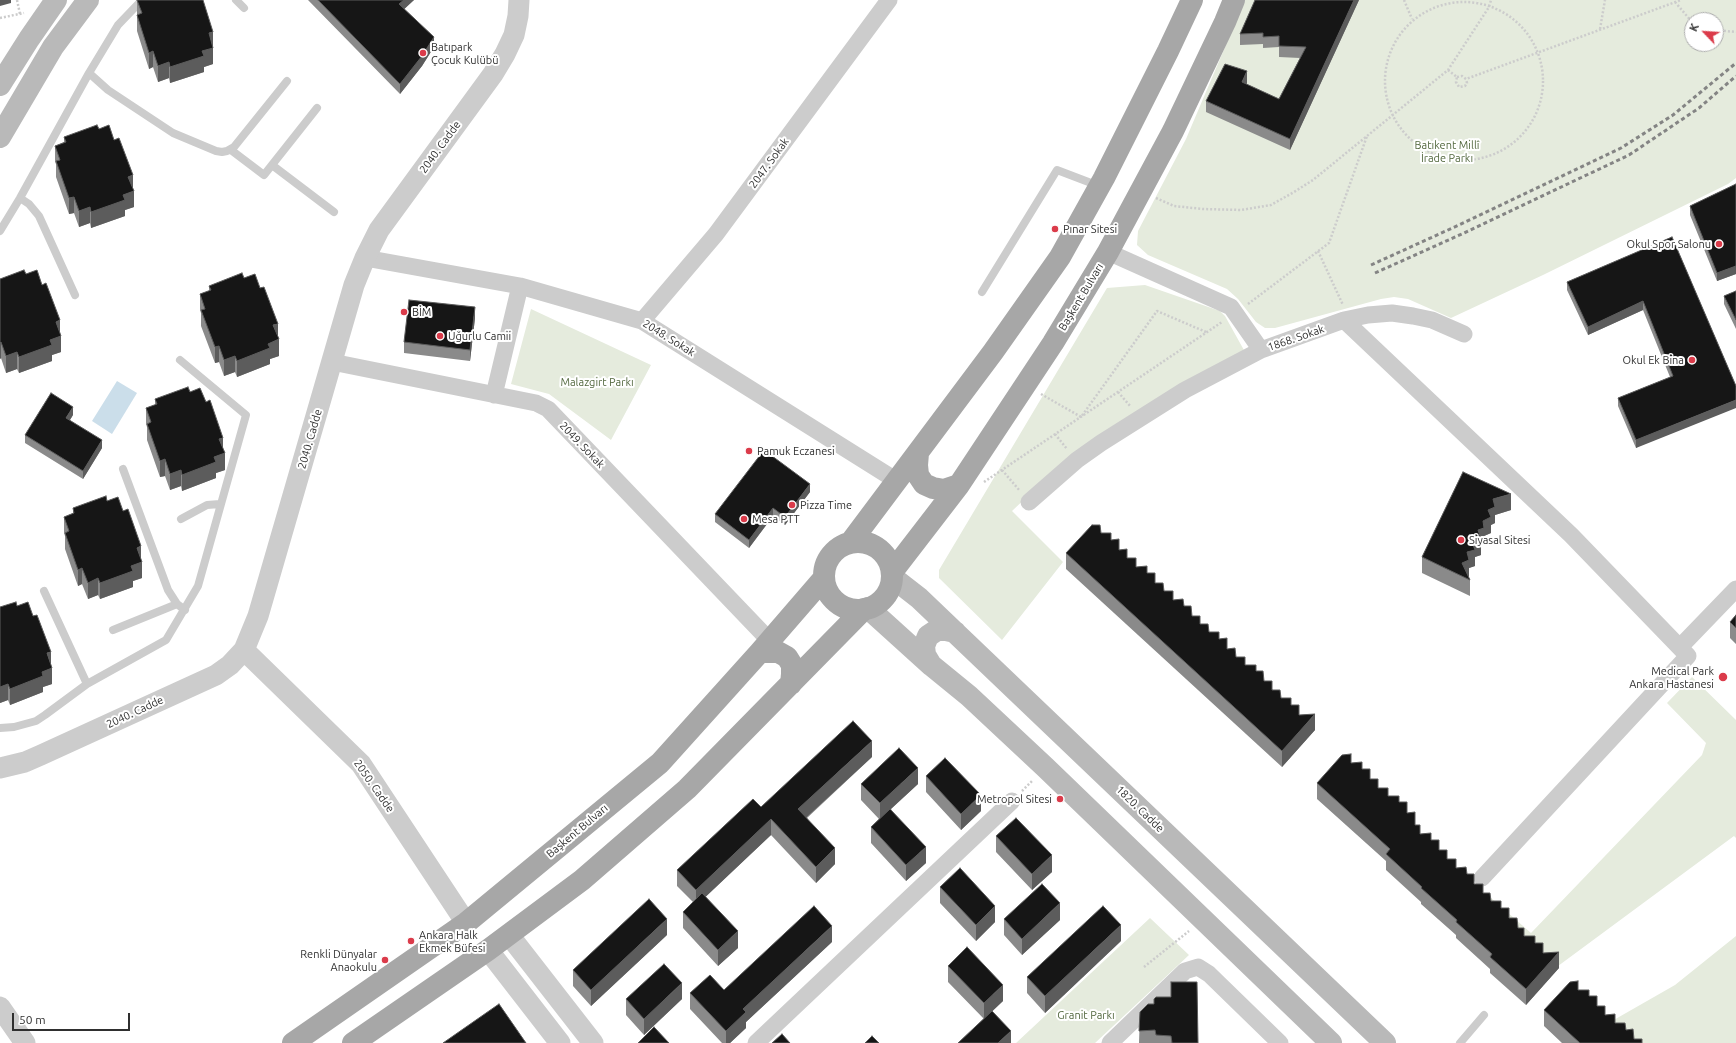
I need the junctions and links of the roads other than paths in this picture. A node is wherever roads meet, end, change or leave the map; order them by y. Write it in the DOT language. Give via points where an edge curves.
graph roads {
  1 [pos="56,0"];
  2 [pos="88,0"];
  3 [pos="142,0"];
  4 [pos="236,0"];
  5 [pos="519,0"];
  6 [pos="889,0"];
  7 [pos="1192,0"];
  8 [pos="1234,0"];
  9 [pos="244,8"];
  10 [pos="89,73"];
  11 [pos="287,81"];
  12 [pos="0,85"];
  13 [pos="317,108"];
  14 [pos="0,137"];
  15 [pos="231,150"];
  16 [pos="272,165"];
  17 [pos="1099,186"];
  18 [pos="20,198"];
  19 [pos="334,212"];
  20 [pos="0,231"];
  21 [pos="1108,252"];
  22 [pos="365,258"];
  23 [pos="520,286"];
  24 [pos="982,292"];
  25 [pos="75,295"];
  26 [pos="1347,320"];
  27 [pos="642,321"];
  28 [pos="1464,334"];
  29 [pos="1261,350"];
  30 [pos="180,360"];
  31 [pos="332,362"];
  32 [pos="494,395"];
  33 [pos="918,453"];
  34 [pos="123,469"];
  35 [pos="897,481"];
  36 [pos="969,485"];
  37 [pos="1029,502"];
  38 [pos="220,504"];
  39 [pos="181,519"];
  40 [pos="850,543"];
  41 [pos="892,574"];
  42 [pos="824,578"];
  43 [pos="1736,589"];
  44 [pos="44,591"];
  45 [pos="177,604"];
  46 [pos="866,609"];
  47 [pos="185,610"];
  48 [pos="113,630"];
  49 [pos="955,632"];
  50 [pos="765,646"];
  51 [pos="1680,647"];
  52 [pos="244,650"];
  53 [pos="931,665"];
  54 [pos="87,684"];
  55 [pos="791,684"];
  56 [pos="0,728"];
  57 [pos="0,768"];
  58 [pos="1012,801"];
  59 [pos="1482,878"];
  60 [pos="466,923"];
  61 [pos="509,935"];
  62 [pos="488,950"];
  63 [pos="0,1007"];
  64 [pos="1484,1015"];
  65 [pos="25,1043"];
  66 [pos="293,1043"];
  67 [pos="354,1043"];
  68 [pos="560,1043"];
  69 [pos="593,1043"];
  70 [pos="756,1043"];
  71 [pos="1110,1043"];
  72 [pos="1280,1043"];
  73 [pos="1331,1043"];
  74 [pos="1385,1043"];
  75 [pos="1460,1043"];
  1 -- 12 [label="main road"];
  2 -- 14 [label="main road" via="53,47"];
  3 -- 10 [label="lane" via="118,25"];
  4 -- 9 [label="lane"];
  5 -- 22 [label="street, 2040. Cadde" via="514,35 505,54 379,230"];
  6 -- 27 [label="street, 2047. Sokak" via="716,234"];
  7 -- 17 [label="main road"];
  8 -- 21 [label="main road, Başkent Bulvarı" via="1173,131"];
  10 -- 15 [label="lane" via="108,90 174,133 216,151"];
  10 -- 18 [label="lane"];
  11 -- 15 [label="lane"];
  13 -- 16 [label="lane"];
  15 -- 16 [label="lane" via="264,176"];
  16 -- 19 [label="lane"];
  17 -- 24 [label="lane" via="1057,170"];
  17 -- 33 [label="main road" via="1060,257"];
  18 -- 20 [label="lane"];
  18 -- 25 [label="lane" via="39,216"];
  21 -- 29 [label="street, 1868. Sokak" via="1231,307"];
  21 -- 36 [label="main road, Başkent Bulvarı" via="1026,385"];
  22 -- 23 [label="street, 2048. Sokak"];
  22 -- 31 [label="street, 2040. Cadde" via="354,285"];
  23 -- 27 [label="street, 2048. Sokak"];
  23 -- 32 [label="street"];
  26 -- 28 [label="street, 1868. Sokak" via="1392,313 1432,320"];
  26 -- 29 [label="street, 1868. Sokak"];
  26 -- 51 [label="street" via="1571,535"];
  27 -- 35 [label="street, 2048. Sokak"];
  29 -- 37 [label="street" via="1185,390 1101,443 1077,460"];
  30 -- 38 [label="lane" via="246,415"];
  31 -- 32 [label="street, 2049. Sokak"];
  31 -- 52 [label="street, 2040. Cadde" via="258,616"];
  32 -- 50 [label="street, 2049. Sokak" via="536,403 548,409"];
  33 -- 35 [label="main road"];
  33 -- 36 [label="main road" via="918,475 924,484 944,490"];
  34 -- 45 [label="lane" via="168,590"];
  35 -- 40 [label="main road"];
  36 -- 41 [label="main road, Başkent Bulvarı"];
  38 -- 39 [label="lane" via="207,505"];
  38 -- 47 [label="lane" via="198,586"];
  40 -- 41 [label="main road" via="870,544 879,549 886,557"];
  40 -- 42 [label="main road" via="839,548 831,556"];
  41 -- 46 [label="main road" via="890,588 884,598"];
  41 -- 49 [label="main road, 1820. Cadde"];
  42 -- 46 [label="main road" via="833,599 842,606 853,610"];
  42 -- 50 [label="main road, Başkent Bulvarı"];
  43 -- 51 [label="street"];
  44 -- 54 [label="lane"];
  45 -- 47 [label="lane"];
  45 -- 48 [label="lane"];
  46 -- 53 [label="main road"];
  46 -- 55 [label="main road"];
  47 -- 54 [label="lane" via="166,640"];
  49 -- 53 [label="main road" via="937,630 928,636 924,646 925,655"];
  49 -- 74 [label="main road, 1820. Cadde"];
  50 -- 55 [label="main road" via="787,657 792,665"];
  50 -- 60 [label="main road, Başkent Bulvarı" via="660,763"];
  51 -- 59 [label="street" via="1688,656"];
  52 -- 57 [label="street, 2040. Cadde" via="216,675 25,762"];
  52 -- 60 [label="street, 2050. Cadde" via="361,764"];
  53 -- 73 [label="main road" via="969,696 1046,768"];
  54 -- 56 [label="lane" via="36,721"];
  55 -- 61 [label="main road" via="687,790 582,880"];
  58 -- 70 [label="street"];
  60 -- 66 [label="main road, Başkent Bulvarı"];
  61 -- 62 [label="main road"];
  61 -- 69 [label="street"];
  62 -- 67 [label="main road"];
  62 -- 68 [label="street"];
  63 -- 65 [label="street"];
  64 -- 75 [label="lane"];
  71 -- 72 [label="street" via="1186,971 1198,968 1209,974"];
}
